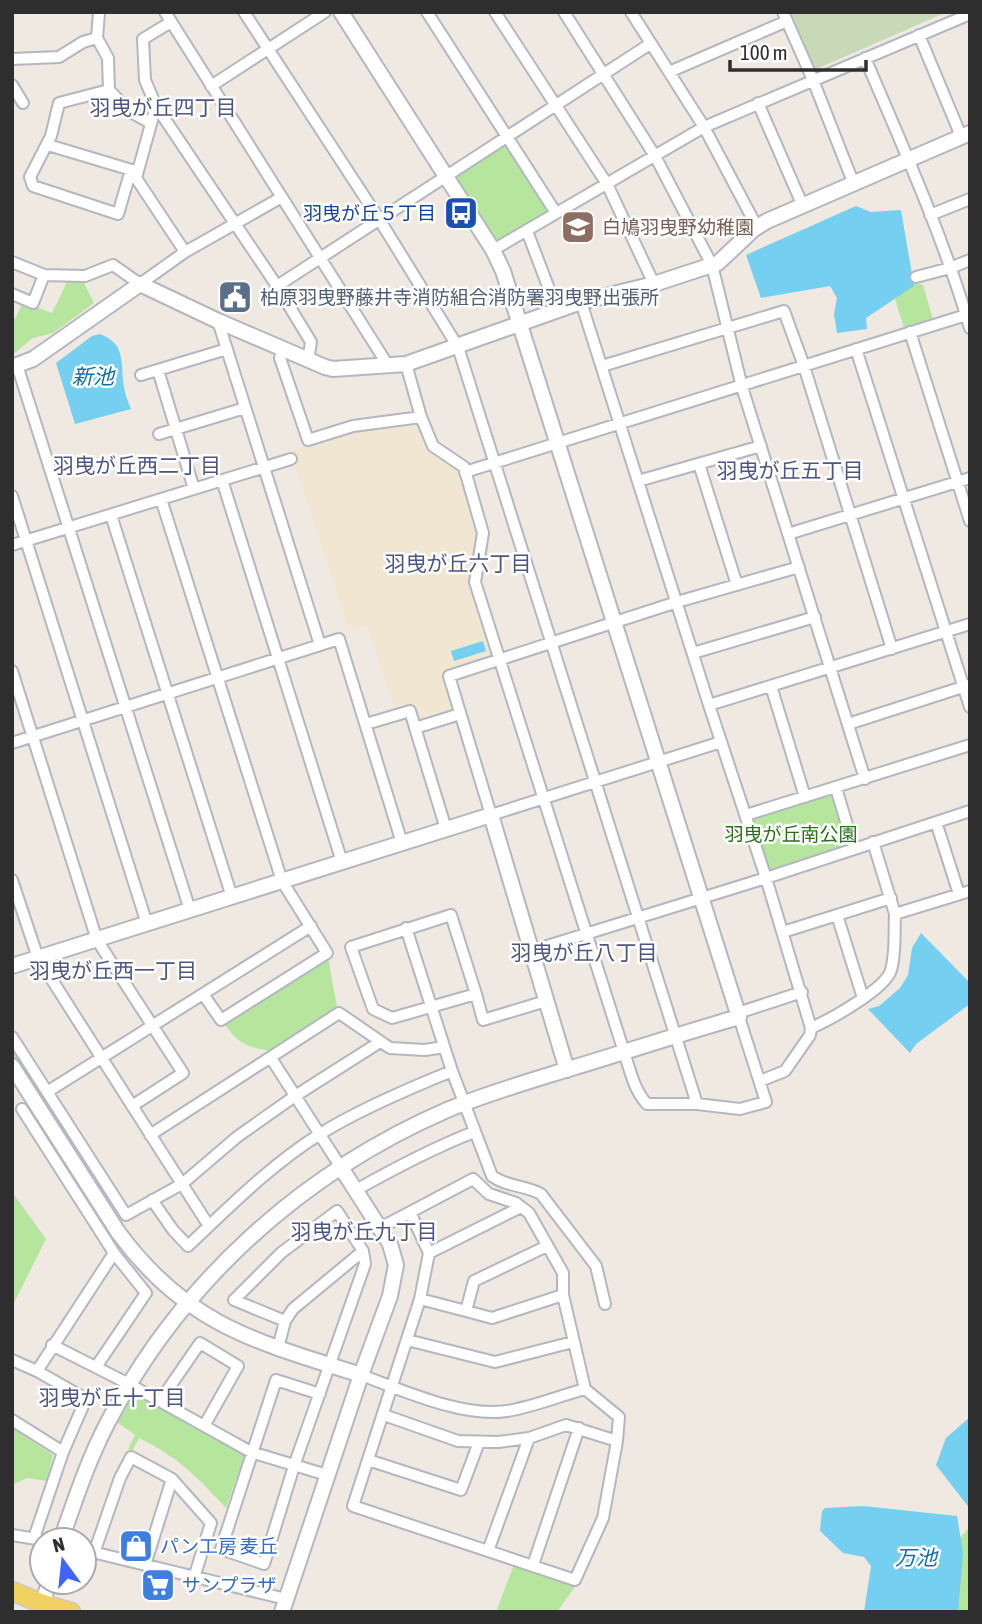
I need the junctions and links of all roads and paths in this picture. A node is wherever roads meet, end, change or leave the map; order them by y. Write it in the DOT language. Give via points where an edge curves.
graph roads {
  1 [pos="99,12"];
  2 [pos="244,12"];
  3 [pos="325,12"];
  4 [pos="341,12"];
  5 [pos="427,12"];
  6 [pos="495,12"];
  7 [pos="564,12"];
  8 [pos="647,12"];
  9 [pos="970,13"];
  10 [pos="632,15"];
  11 [pos="168,17"];
  12 [pos="785,17"];
  13 [pos="919,35"];
  14 [pos="97,38"];
  15 [pos="650,44"];
  16 [pos="268,48"];
  17 [pos="865,58"];
  18 [pos="12,59"];
  19 [pos="669,72"];
  20 [pos="601,74"];
  21 [pos="813,80"];
  22 [pos="12,85"];
  23 [pos="211,86"];
  24 [pos="109,90"];
  25 [pos="23,103"];
  26 [pos="758,103"];
  27 [pos="156,106"];
  28 [pos="557,106"];
  29 [pos="151,123"];
  30 [pos="704,127"];
  31 [pos="965,134"];
  32 [pos="507,138"];
  33 [pos="48,145"];
  34 [pos="654,156"];
  35 [pos="909,159"];
  36 [pos="134,171"];
  37 [pos="446,177"];
  38 [pos="853,182"];
  39 [pos="607,184"];
  40 [pos="282,197"];
  41 [pos="970,199"];
  42 [pos="802,204"];
  43 [pos="556,213"];
  44 [pos="930,215"];
  45 [pos="379,219"];
  46 [pos="234,224"];
  47 [pos="757,227"];
  48 [pos="527,231"];
  49 [pos="493,250"];
  50 [pos="185,252"];
  51 [pos="321,258"];
  52 [pos="970,260"];
  53 [pos="12,262"];
  54 [pos="712,265"];
  55 [pos="950,268"];
  56 [pos="44,275"];
  57 [pos="916,277"];
  58 [pos="140,284"];
  59 [pos="654,284"];
  60 [pos="277,286"];
  61 [pos="12,294"];
  62 [pos="581,302"];
  63 [pos="557,310"];
  64 [pos="218,321"];
  65 [pos="968,322"];
  66 [pos="520,323"];
  67 [pos="727,329"];
  68 [pos="910,332"];
  69 [pos="458,347"];
  70 [pos="227,349"];
  71 [pos="282,349"];
  72 [pos="856,349"];
  73 [pos="308,361"];
  74 [pos="407,365"];
  75 [pos="15,366"];
  76 [pos="602,366"];
  77 [pos="804,366"];
  78 [pos="389,367"];
  79 [pos="158,370"];
  80 [pos="141,375"];
  81 [pos="742,387"];
  82 [pos="245,408"];
  83 [pos="421,416"];
  84 [pos="620,423"];
  85 [pos="176,429"];
  86 [pos="159,434"];
  87 [pos="558,443"];
  88 [pos="761,446"];
  89 [pos="291,459"];
  90 [pos="495,463"];
  91 [pos="699,464"];
  92 [pos="263,467"];
  93 [pos="465,472"];
  94 [pos="970,478"];
  95 [pos="222,480"];
  96 [pos="638,481"];
  97 [pos="957,482"];
  98 [pos="194,489"];
  99 [pos="12,496"];
  100 [pos="904,498"];
  101 [pos="161,499"];
  102 [pos="111,515"];
  103 [pos="850,515"];
  104 [pos="970,521"];
  105 [pos="68,528"];
  106 [pos="789,534"];
  107 [pos="26,541"];
  108 [pos="12,545"];
  109 [pos="799,567"];
  110 [pos="737,585"];
  111 [pos="677,602"];
  112 [pos="815,617"];
  113 [pos="614,623"];
  114 [pos="970,624"];
  115 [pos="945,631"];
  116 [pos="552,643"];
  117 [pos="320,645"];
  118 [pos="892,649"];
  119 [pos="693,653"];
  120 [pos="278,658"];
  121 [pos="500,660"];
  122 [pos="831,668"];
  123 [pos="12,671"];
  124 [pos="218,677"];
  125 [pos="771,686"];
  126 [pos="966,686"];
  127 [pos="167,693"];
  128 [pos="709,705"];
  129 [pos="126,706"];
  130 [pos="970,706"];
  131 [pos="460,714"];
  132 [pos="84,720"];
  133 [pos="366,724"];
  134 [pos="848,724"];
  135 [pos="415,728"];
  136 [pos="33,737"];
  137 [pos="721,742"];
  138 [pos="12,743"];
  139 [pos="970,745"];
  140 [pos="659,763"];
  141 [pos="865,779"];
  142 [pos="597,782"];
  143 [pos="836,788"];
  144 [pos="806,797"];
  145 [pos="543,799"];
  146 [pos="970,811"];
  147 [pos="491,815"];
  148 [pos="746,815"];
  149 [pos="936,822"];
  150 [pos="446,829"];
  151 [pos="402,842"];
  152 [pos="873,842"];
  153 [pos="855,848"];
  154 [pos="342,862"];
  155 [pos="766,878"];
  156 [pos="12,880"];
  157 [pos="282,881"];
  158 [pos="964,892"];
  159 [pos="232,897"];
  160 [pos="702,898"];
  161 [pos="891,898"];
  162 [pos="190,910"];
  163 [pos="895,914"];
  164 [pos="837,915"];
  165 [pos="639,917"];
  166 [pos="147,924"];
  167 [pos="310,926"];
  168 [pos="407,928"];
  169 [pos="783,932"];
  170 [pos="587,933"];
  171 [pos="97,940"];
  172 [pos="531,951"];
  173 [pos="37,958"];
  174 [pos="12,966"];
  175 [pos="802,992"];
  176 [pos="203,994"];
  177 [pos="476,994"];
  178 [pos="863,998"];
  179 [pos="546,1001"];
  180 [pos="432,1008"];
  181 [pos="738,1015"];
  182 [pos="153,1026"];
  183 [pos="811,1028"];
  184 [pos="676,1036"];
  185 [pos="12,1037"];
  186 [pos="380,1042"];
  187 [pos="444,1047"];
  188 [pos="624,1052"];
  189 [pos="101,1058"];
  190 [pos="271,1058"];
  191 [pos="12,1066"];
  192 [pos="568,1070"];
  193 [pos="452,1071"];
  194 [pos="760,1081"];
  195 [pos="47,1092"];
  196 [pos="295,1096"];
  197 [pos="463,1104"];
  198 [pos="697,1104"];
  199 [pos="132,1107"];
  200 [pos="23,1108"];
  201 [pos="474,1132"];
  202 [pos="320,1134"];
  203 [pos="150,1135"];
  204 [pos="78,1140"];
  205 [pos="65,1148"];
  206 [pos="340,1166"];
  207 [pos="183,1184"];
  208 [pos="356,1190"];
  209 [pos="152,1200"];
  210 [pos="521,1207"];
  211 [pos="410,1212"];
  212 [pos="209,1226"];
  213 [pos="380,1228"];
  214 [pos="547,1246"];
  215 [pos="362,1251"];
  216 [pos="429,1253"];
  217 [pos="114,1254"];
  218 [pos="563,1295"];
  219 [pos="420,1299"];
  220 [pos="187,1303"];
  221 [pos="605,1304"];
  222 [pos="466,1311"];
  223 [pos="285,1321"];
  224 [pos="407,1340"];
  225 [pos="573,1342"];
  226 [pos="52,1345"];
  227 [pos="278,1348"];
  228 [pos="12,1360"];
  229 [pos="329,1365"];
  230 [pos="96,1367"];
  231 [pos="37,1371"];
  232 [pos="361,1375"];
  233 [pos="129,1384"];
  234 [pos="393,1386"];
  235 [pos="585,1389"];
  236 [pos="320,1394"];
  237 [pos="160,1401"];
  238 [pos="384,1415"];
  239 [pos="12,1420"];
  240 [pos="204,1426"];
  241 [pos="579,1428"];
  242 [pos="529,1438"];
  243 [pos="617,1441"];
  244 [pos="479,1442"];
  245 [pos="63,1452"];
  246 [pos="251,1452"];
  247 [pos="368,1460"];
  248 [pos="294,1466"];
  249 [pos="327,1475"];
  250 [pos="172,1479"];
  251 [pos="42,1526"];
  252 [pos="66,1526"];
  253 [pos="98,1530"];
  254 [pos="488,1551"];
  255 [pos="98,1553"];
  256 [pos="145,1565"];
  257 [pos="533,1565"];
  258 [pos="194,1577"];
  259 [pos="12,1591"];
  260 [pos="284,1605"];
  261 [pos="41,1608"];
  262 [pos="71,1612"];
  1 -- 14 [label="street"];
  2 -- 16 [label="street"];
  3 -- 16 [label="street"];
  4 -- 37 [label="street"];
  5 -- 32 [label="street"];
  6 -- 28 [label="street"];
  7 -- 20 [label="street"];
  8 -- 10 [label="street"];
  9 -- 13 [label="street"];
  10 -- 15 [label="street"];
  11 -- 23 [label="street"];
  11 -- 27 [label="street" via="143,39 145,80"];
  12 -- 19 [label="street"];
  12 -- 21 [label="street"];
  13 -- 17 [label="street"];
  13 -- 31 [label="street"];
  14 -- 18 [label="street" via="59,57"];
  14 -- 24 [label="street" via="108,58"];
  15 -- 19 [label="street"];
  15 -- 20 [label="street"];
  16 -- 23 [label="street"];
  16 -- 45 [label="street"];
  17 -- 21 [label="street"];
  17 -- 35 [label="street"];
  19 -- 30 [label="street"];
  20 -- 28 [label="street"];
  20 -- 34 [label="street"];
  21 -- 26 [label="street"];
  21 -- 38 [label="street"];
  22 -- 25 [label="street"];
  23 -- 40 [label="street"];
  24 -- 29 [label="street" via="129,111"];
  24 -- 33 [label="street" via="59,103"];
  26 -- 30 [label="street"];
  26 -- 42 [label="street"];
  27 -- 29 [label="street"];
  27 -- 46 [label="street"];
  28 -- 32 [label="street"];
  28 -- 39 [label="street"];
  29 -- 36 [label="street"];
  30 -- 34 [label="street"];
  30 -- 47 [label="street"];
  31 -- 35 [label="street"];
  32 -- 37 [label="street"];
  32 -- 43 [label="street"];
  33 -- 36 [label="street"];
  33 -- 36 [label="street" via="30,177 33,186 118,214"];
  34 -- 39 [label="street"];
  34 -- 54 [label="street"];
  35 -- 38 [label="street"];
  35 -- 44 [label="street"];
  36 -- 50 [label="street"];
  37 -- 45 [label="street"];
  37 -- 49 [label="street"];
  38 -- 42 [label="street"];
  39 -- 43 [label="street"];
  39 -- 59 [label="street"];
  40 -- 46 [label="street"];
  40 -- 51 [label="street"];
  41 -- 44 [label="street"];
  42 -- 47 [label="street"];
  43 -- 48 [label="street"];
  44 -- 55 [label="street"];
  45 -- 51 [label="street"];
  45 -- 69 [label="street"];
  46 -- 50 [label="street"];
  46 -- 60 [label="street"];
  47 -- 54 [label="street"];
  48 -- 49 [label="street"];
  48 -- 63 [label="street"];
  49 -- 66 [label="street"];
  50 -- 58 [label="street"];
  51 -- 60 [label="street"];
  51 -- 78 [label="street"];
  52 -- 55 [label="street"];
  53 -- 56 [label="street"];
  54 -- 59 [label="street"];
  54 -- 67 [label="street"];
  55 -- 57 [label="street"];
  55 -- 65 [label="street"];
  56 -- 58 [label="street" via="85,276 113,265"];
  56 -- 61 [label="street" via="33,303"];
  58 -- 64 [label="street"];
  58 -- 75 [label="street" via="33,359"];
  59 -- 62 [label="street"];
  60 -- 73 [label="street" via="311,342"];
  62 -- 63 [label="street"];
  62 -- 76 [label="street"];
  63 -- 66 [label="street"];
  64 -- 70 [label="street"];
  64 -- 71 [label="street"];
  65 -- 68 [label="street"];
  66 -- 69 [label="street"];
  66 -- 87 [label="street"];
  67 -- 76 [label="street"];
  67 -- 77 [label="street" via="784,311"];
  67 -- 81 [label="street"];
  68 -- 72 [label="street"];
  68 -- 97 [label="street"];
  69 -- 74 [label="street"];
  69 -- 90 [label="street"];
  70 -- 79 [label="street"];
  70 -- 82 [label="street"];
  71 -- 73 [label="street"];
  71 -- 83 [label="street" via="280,358 308,440 353,426"];
  72 -- 77 [label="street"];
  72 -- 100 [label="street"];
  73 -- 78 [label="street" via="333,369"];
  74 -- 78 [label="street"];
  74 -- 83 [label="street"];
  75 -- 105 [label="street"];
  76 -- 84 [label="street"];
  77 -- 81 [label="street"];
  77 -- 103 [label="street"];
  79 -- 80 [label="street"];
  79 -- 85 [label="street"];
  81 -- 84 [label="street"];
  81 -- 88 [label="street"];
  82 -- 85 [label="street"];
  82 -- 92 [label="street"];
  83 -- 93 [label="street" via="433,446"];
  84 -- 87 [label="street"];
  84 -- 96 [label="street"];
  85 -- 86 [label="street"];
  85 -- 98 [label="street"];
  87 -- 90 [label="street"];
  87 -- 113 [label="street"];
  88 -- 91 [label="street"];
  88 -- 106 [label="street"];
  89 -- 92 [label="street"];
  90 -- 93 [label="street"];
  90 -- 116 [label="street"];
  91 -- 96 [label="street"];
  91 -- 110 [label="street"];
  92 -- 95 [label="street"];
  92 -- 117 [label="street"];
  93 -- 121 [label="street" via="483,533 475,582"];
  94 -- 97 [label="street"];
  95 -- 98 [label="street"];
  95 -- 120 [label="street"];
  96 -- 111 [label="street"];
  97 -- 100 [label="street"];
  97 -- 104 [label="street"];
  98 -- 101 [label="street"];
  99 -- 107 [label="street"];
  100 -- 103 [label="street"];
  100 -- 115 [label="street"];
  101 -- 102 [label="street"];
  101 -- 124 [label="street"];
  102 -- 105 [label="street"];
  102 -- 127 [label="street"];
  103 -- 106 [label="street"];
  103 -- 118 [label="street"];
  105 -- 107 [label="street"];
  105 -- 129 [label="street"];
  106 -- 109 [label="street"];
  107 -- 108 [label="street"];
  107 -- 132 [label="street"];
  109 -- 110 [label="street"];
  109 -- 112 [label="street"];
  110 -- 111 [label="street"];
  111 -- 113 [label="street"];
  111 -- 119 [label="street"];
  112 -- 119 [label="street"];
  112 -- 122 [label="street"];
  113 -- 116 [label="street"];
  113 -- 140 [label="street"];
  114 -- 115 [label="street"];
  115 -- 118 [label="street"];
  115 -- 126 [label="street"];
  116 -- 121 [label="street"];
  116 -- 142 [label="street"];
  117 -- 120 [label="street"];
  117 -- 133 [label="street" via="339,639"];
  118 -- 122 [label="street"];
  119 -- 128 [label="street"];
  120 -- 124 [label="street"];
  120 -- 154 [label="street"];
  121 -- 131 [label="street" via="449,676"];
  121 -- 145 [label="street"];
  122 -- 125 [label="street"];
  122 -- 134 [label="street"];
  123 -- 136 [label="street"];
  124 -- 127 [label="street"];
  124 -- 157 [label="street"];
  125 -- 128 [label="street"];
  125 -- 144 [label="street"];
  126 -- 130 [label="street"];
  126 -- 134 [label="street"];
  127 -- 129 [label="street"];
  127 -- 159 [label="street"];
  128 -- 137 [label="street"];
  129 -- 132 [label="street"];
  129 -- 162 [label="street"];
  131 -- 135 [label="street"];
  131 -- 147 [label="street"];
  132 -- 136 [label="street"];
  132 -- 166 [label="street"];
  133 -- 135 [label="street" via="410,710"];
  133 -- 151 [label="street"];
  134 -- 141 [label="street"];
  135 -- 150 [label="street"];
  136 -- 138 [label="street"];
  136 -- 171 [label="street"];
  137 -- 140 [label="street"];
  137 -- 148 [label="street"];
  139 -- 141 [label="street"];
  140 -- 142 [label="street"];
  140 -- 160 [label="street"];
  141 -- 143 [label="street"];
  142 -- 145 [label="street"];
  142 -- 165 [label="street"];
  143 -- 144 [label="street"];
  143 -- 153 [label="street"];
  144 -- 148 [label="street"];
  145 -- 147 [label="street"];
  145 -- 170 [label="street"];
  146 -- 149 [label="street"];
  147 -- 150 [label="street"];
  147 -- 172 [label="street"];
  148 -- 155 [label="street"];
  149 -- 152 [label="street"];
  149 -- 158 [label="street"];
  150 -- 151 [label="street"];
  151 -- 154 [label="street"];
  152 -- 153 [label="street"];
  152 -- 161 [label="street"];
  153 -- 155 [label="street"];
  154 -- 157 [label="street"];
  155 -- 160 [label="street"];
  155 -- 169 [label="street"];
  156 -- 173 [label="street"];
  157 -- 159 [label="street"];
  157 -- 167 [label="street"];
  158 -- 163 [label="street"];
  159 -- 162 [label="street"];
  160 -- 165 [label="street"];
  160 -- 181 [label="street"];
  161 -- 163 [label="street"];
  161 -- 164 [label="street"];
  162 -- 166 [label="street"];
  163 -- 178 [label="street" via="891,972"];
  164 -- 169 [label="street"];
  164 -- 178 [label="street"];
  165 -- 170 [label="street"];
  165 -- 184 [label="street"];
  166 -- 171 [label="street"];
  167 -- 176 [label="street"];
  167 -- 176 [label="street" via="327,953 221,1020"];
  168 -- 177 [label="street" via="451,915"];
  168 -- 180 [label="street"];
  168 -- 180 [label="street" via="351,947 373,1009 392,1018"];
  169 -- 175 [label="street"];
  170 -- 172 [label="street"];
  170 -- 188 [label="street"];
  171 -- 173 [label="street"];
  171 -- 182 [label="street"];
  172 -- 179 [label="street"];
  173 -- 174 [label="street"];
  173 -- 189 [label="street"];
  175 -- 181 [label="street"];
  175 -- 183 [label="street"];
  176 -- 182 [label="street"];
  177 -- 179 [label="street" via="483,1020"];
  177 -- 180 [label="street"];
  178 -- 183 [label="street"];
  179 -- 192 [label="street"];
  180 -- 187 [label="street"];
  181 -- 184 [label="street"];
  181 -- 194 [label="street"];
  182 -- 189 [label="street"];
  182 -- 199 [label="street" via="183,1073"];
  183 -- 194 [label="street" via="785,1071"];
  184 -- 188 [label="street"];
  184 -- 198 [label="street"];
  185 -- 195 [label="street"];
  186 -- 187 [label="street" via="390,1048"];
  186 -- 190 [label="street" via="339,1013"];
  186 -- 196 [label="street"];
  187 -- 193 [label="street"];
  188 -- 192 [label="street"];
  188 -- 198 [label="street" via="638,1093 647,1104"];
  189 -- 195 [label="street"];
  189 -- 199 [label="street"];
  190 -- 196 [label="street"];
  190 -- 203 [label="street"];
  191 -- 200 [label="street"];
  192 -- 197 [label="street"];
  193 -- 197 [label="street"];
  193 -- 202 [label="street"];
  194 -- 198 [label="street" via="766,1102 740,1109"];
  195 -- 204 [label="street"];
  196 -- 202 [label="street"];
  196 -- 207 [label="street" via="237,1137"];
  197 -- 201 [label="street"];
  197 -- 206 [label="street"];
  199 -- 203 [label="street"];
  200 -- 205 [label="street"];
  200 -- 217 [label="street"];
  201 -- 208 [label="street" via="407,1161"];
  201 -- 221 [label="street" via="492,1176 503,1184 541,1194 596,1266"];
  202 -- 206 [label="street"];
  202 -- 212 [label="street"];
  203 -- 207 [label="street"];
  204 -- 205 [label="street"];
  204 -- 209 [label="street" via="127,1215"];
  205 -- 220 [label="street" via="138,1258"];
  206 -- 208 [label="street"];
  206 -- 220 [label="street" via="254,1233"];
  207 -- 209 [label="street"];
  207 -- 212 [label="street"];
  208 -- 213 [label="street"];
  209 -- 212 [label="street" via="188,1246"];
  210 -- 211 [label="street" via="489,1194 473,1179"];
  210 -- 214 [label="street"];
  210 -- 216 [label="street"];
  211 -- 213 [label="street"];
  211 -- 216 [label="street"];
  213 -- 232 [label="street" via="396,1265 390,1296"];
  214 -- 218 [label="street" via="563,1273"];
  214 -- 222 [label="street" via="474,1281"];
  215 -- 223 [label="street"];
  215 -- 223 [label="street" via="337,1210 281,1253 234,1300"];
  215 -- 229 [label="street" via="365,1264"];
  216 -- 219 [label="street"];
  217 -- 226 [label="street"];
  217 -- 230 [label="street" via="146,1293"];
  218 -- 222 [label="street" via="492,1318"];
  218 -- 225 [label="street"];
  219 -- 222 [label="street"];
  219 -- 224 [label="street"];
  220 -- 227 [label="street" via="225,1327"];
  220 -- 233 [label="street"];
  223 -- 227 [label="street"];
  224 -- 225 [label="street" via="495,1362"];
  224 -- 234 [label="street"];
  225 -- 235 [label="street"];
  226 -- 230 [label="street"];
  226 -- 231 [label="street"];
  227 -- 229 [label="street"];
  228 -- 231 [label="street"];
  229 -- 232 [label="street"];
  229 -- 236 [label="street"];
  230 -- 233 [label="street"];
  231 -- 245 [label="street" via="86,1399"];
  232 -- 234 [label="street"];
  232 -- 249 [label="street"];
  233 -- 237 [label="street"];
  233 -- 252 [label="street" via="95,1450"];
  234 -- 235 [label="street" via="452,1406 505,1411"];
  234 -- 238 [label="street"];
  235 -- 243 [label="street" via="619,1417"];
  236 -- 246 [label="street" via="276,1380"];
  236 -- 248 [label="street"];
  237 -- 240 [label="street"];
  237 -- 240 [label="street" via="200,1343 238,1366"];
  238 -- 244 [label="street" via="458,1441"];
  238 -- 247 [label="street"];
  239 -- 245 [label="street"];
  240 -- 246 [label="street"];
  241 -- 242 [label="street" via="566,1425"];
  241 -- 243 [label="street"];
  241 -- 257 [label="street"];
  242 -- 244 [label="street"];
  242 -- 254 [label="street"];
  243 -- 257 [label="street" via="603,1518 575,1580"];
  244 -- 247 [label="street" via="461,1490"];
  245 -- 251 [label="street"];
  246 -- 248 [label="street"];
  246 -- 248 [label="street" via="221,1549 264,1564"];
  247 -- 254 [label="street" via="353,1506"];
  248 -- 249 [label="street"];
  249 -- 260 [label="street"];
  250 -- 253 [label="street" via="131,1457"];
  250 -- 256 [label="street"];
  250 -- 258 [label="street" via="211,1523"];
  254 -- 257 [label="street"];
  255 -- 256 [label="street"];
  256 -- 258 [label="street"];
  258 -- 260 [label="street"];
  259 -- 261 [label="main road"];
  261 -- 262 [label="main road"];
}
